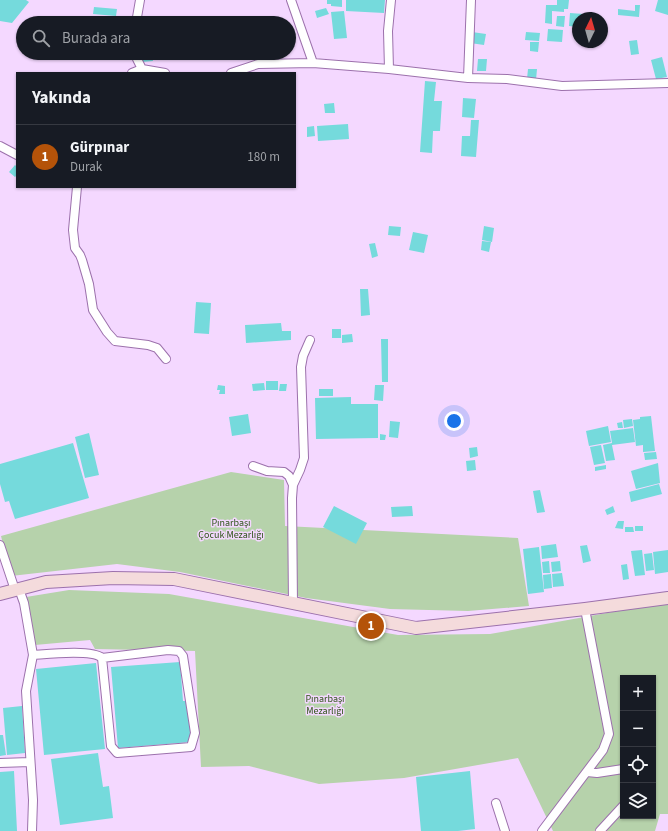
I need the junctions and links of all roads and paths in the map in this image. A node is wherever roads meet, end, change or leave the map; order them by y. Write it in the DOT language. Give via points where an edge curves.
graph roads {
  1 [pos="140,0"];
  2 [pos="291,0"];
  3 [pos="391,0"];
  4 [pos="472,0"];
  5 [pos="137,16"];
  6 [pos="138,60"];
  7 [pos="313,63"];
  8 [pos="389,68"];
  9 [pos="142,69"];
  10 [pos="134,72"];
  11 [pos="159,72"];
  12 [pos="234,72"];
  13 [pos="468,78"];
  14 [pos="668,83"];
  15 [pos="0,146"];
  16 [pos="16,154"];
  17 [pos="77,188"];
  18 [pos="310,340"];
  19 [pos="166,359"];
  20 [pos="253,466"];
  21 [pos="293,485"];
  22 [pos="0,545"];
  23 [pos="17,589"];
  24 [pos="0,594"];
  25 [pos="668,598"];
  26 [pos="293,604"];
  27 [pos="585,609"];
  28 [pos="33,655"];
  29 [pos="102,658"];
  30 [pos="30,762"];
  31 [pos="0,763"];
  32 [pos="620,769"];
  33 [pos="587,772"];
  34 [pos="496,803"];
  35 [pos="620,809"];
  36 [pos="32,831"];
  37 [pos="505,831"];
  38 [pos="542,831"];
  39 [pos="600,831"];
  1 -- 5 [label="street"];
  2 -- 7 [label="street"];
  3 -- 8 [label="street" via="388,31"];
  4 -- 13 [label="street"];
  6 -- 9 [label="street"];
  7 -- 8 [label="street"];
  7 -- 12 [label="street" via="258,64"];
  8 -- 13 [label="street"];
  9 -- 10 [label="street"];
  9 -- 11 [label="street"];
  13 -- 14 [label="street" via="507,79 562,86"];
  15 -- 16 [label="street"];
  17 -- 19 [label="street" via="73,240 89,284 93,310 115,341 148,344 158,348"];
  18 -- 21 [label="street" via="301,366 304,458"];
  20 -- 21 [label="street" via="267,471 284,472"];
  21 -- 26 [label="street"];
  22 -- 23 [label="street"];
  23 -- 24 [label="main road"];
  23 -- 26 [label="main road" via="61,581 113,578 174,579"];
  23 -- 28 [label="street" via="24,603"];
  25 -- 27 [label="main road"];
  26 -- 27 [label="main road" via="416,628"];
  27 -- 33 [label="street" via="609,734"];
  28 -- 29 [label="street" via="73,653 98,655"];
  28 -- 30 [label="street" via="26,691"];
  29 -- 29 [label="street" via="110,746 118,753 191,748 195,733 183,656 179,652 168,650"];
  30 -- 31 [label="street"];
  30 -- 36 [label="street"];
  32 -- 33 [label="street"];
  33 -- 38 [label="street"];
  34 -- 37 [label="street"];
  35 -- 39 [label="street"];
}
